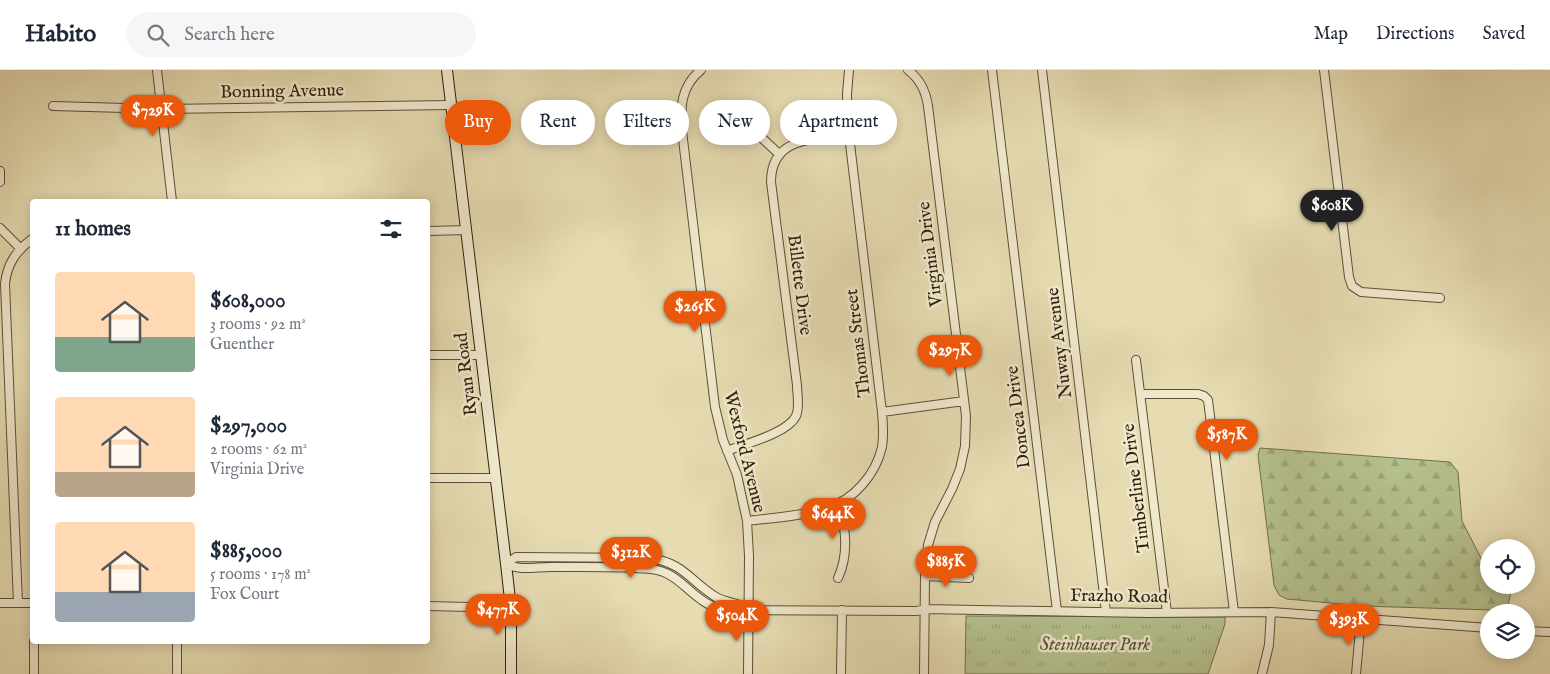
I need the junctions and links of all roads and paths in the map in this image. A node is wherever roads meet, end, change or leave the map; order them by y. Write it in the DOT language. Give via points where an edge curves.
graph roads {
  1 [pos="157,70"];
  2 [pos="447,70"];
  3 [pos="849,70"];
  4 [pos="992,70"];
  5 [pos="1042,70"];
  6 [pos="1324,70"];
  7 [pos="911,71"];
  8 [pos="695,72"];
  9 [pos="450,100"];
  10 [pos="848,100"];
  11 [pos="445,105"];
  12 [pos="53,106"];
  13 [pos="162,109"];
  14 [pos="456,145"];
  15 [pos="770,145"];
  16 [pos="791,145"];
  17 [pos="850,145"];
  18 [pos="779,154"];
  19 [pos="0,171"];
  20 [pos="0,182"];
  21 [pos="172,199"];
  22 [pos="0,228"];
  23 [pos="467,230"];
  24 [pos="430,231"];
  25 [pos="30,240"];
  26 [pos="20,248"];
  27 [pos="1440,298"];
  28 [pos="430,355"];
  29 [pos="481,355"];
  30 [pos="1136,360"];
  31 [pos="1140,394"];
  32 [pos="964,401"];
  33 [pos="882,412"];
  34 [pos="727,451"];
  35 [pos="430,478"];
  36 [pos="496,478"];
  37 [pos="838,503"];
  38 [pos="747,521"];
  39 [pos="506,564"];
  40 [pos="925,576"];
  41 [pos="838,578"];
  42 [pos="969,578"];
  43 [pos="0,603"];
  44 [pos="18,603"];
  45 [pos="30,603"];
  46 [pos="430,606"];
  47 [pos="511,608"];
  48 [pos="748,609"];
  49 [pos="925,609"];
  50 [pos="842,610"];
  51 [pos="1057,611"];
  52 [pos="1106,612"];
  53 [pos="1234,612"];
  54 [pos="1271,612"];
  55 [pos="1167,613"];
  56 [pos="1361,619"];
  57 [pos="1480,627"];
  58 [pos="1535,631"];
  59 [pos="1550,632"];
  60 [pos="34,644"];
  61 [pos="177,644"];
  62 [pos="34,674"];
  63 [pos="177,674"];
  64 [pos="510,674"];
  65 [pos="748,674"];
  66 [pos="841,674"];
  67 [pos="924,674"];
  68 [pos="1262,674"];
  69 [pos="1356,674"];
  1 -- 13 [label="street"];
  2 -- 9 [label="main road, Ryan Road"];
  3 -- 10 [label="street, Thomas Street"];
  4 -- 51 [label="street, Doncea Drive"];
  5 -- 52 [label="street, Nuway Avenue"];
  6 -- 27 [label="street" via="1352,286 1361,292"];
  7 -- 32 [label="street, Virginia Drive" via="924,88 928,106"];
  8 -- 34 [label="street, Wexford Avenue" via="682,99 682,131 714,397"];
  11 -- 13 [label="street, Bonning Avenue"];
  12 -- 13 [label="street, Bonning Avenue"];
  13 -- 21 [label="street"];
  14 -- 23 [label="main road, Ryan Road"];
  15 -- 18 [label="street"];
  16 -- 18 [label="street"];
  17 -- 33 [label="street, Thomas Street"];
  18 -- 34 [label="street, Billette Drive" via="771,182 797,385 797,412 793,421 782,430"];
  19 -- 20 [label="street"];
  22 -- 26 [label="street"];
  23 -- 24 [label="street"];
  23 -- 29 [label="main road, Ryan Road"];
  25 -- 26 [label="street"];
  26 -- 44 [label="street" via="10,262 5,284"];
  28 -- 29 [label="street"];
  29 -- 36 [label="main road, Ryan Road"];
  30 -- 31 [label="street, Timberline Drive"];
  31 -- 53 [label="street" via="1198,394 1208,400"];
  31 -- 55 [label="street, Timberline Drive"];
  32 -- 33 [label="street"];
  32 -- 40 [label="street, Virginia Drive" via="965,446 955,482 934,522"];
  33 -- 37 [label="street, Thomas Street" via="882,446 873,470 858,488"];
  34 -- 38 [label="street, Wexford Avenue" via="737,475"];
  35 -- 36 [label="street"];
  36 -- 39 [label="main road, Ryan Road"];
  37 -- 38 [label="street, Thomas Street" via="828,508"];
  37 -- 41 [label="street" via="845,536 844,560"];
  38 -- 48 [label="street, Wexford Avenue"];
  39 -- 47 [label="main road, Ryan Road"];
  39 -- 48 [label="street, Frazho Road" via="515,568 653,569 670,575 713,608"];
  39 -- 48 [label="street, Frazho Road" via="516,557 660,559 680,567 716,598"];
  40 -- 42 [label="street"];
  40 -- 49 [label="street, Virginia Drive"];
  43 -- 44 [label="street"];
  44 -- 45 [label="street"];
  46 -- 47 [label="street"];
  47 -- 64 [label="main road, Ryan Road"];
  48 -- 50 [label="street, Frazho Road"];
  48 -- 65 [label="street, Wexford Avenue"];
  49 -- 50 [label="street, Frazho Road"];
  49 -- 51 [label="street, Frazho Road"];
  49 -- 67 [label="street, Virginia Drive"];
  50 -- 66 [label="street"];
  51 -- 52 [label="street, Frazho Road"];
  52 -- 55 [label="street, Frazho Road"];
  53 -- 54 [label="street, Frazho Road"];
  53 -- 55 [label="street, Frazho Road"];
  54 -- 56 [label="street, Frazho Road"];
  54 -- 68 [label="street" via="1269,645"];
  56 -- 57 [label="street, Frazho Road"];
  56 -- 69 [label="street"];
  58 -- 59 [label="street"];
  60 -- 62 [label="street"];
  61 -- 63 [label="street"];
}
